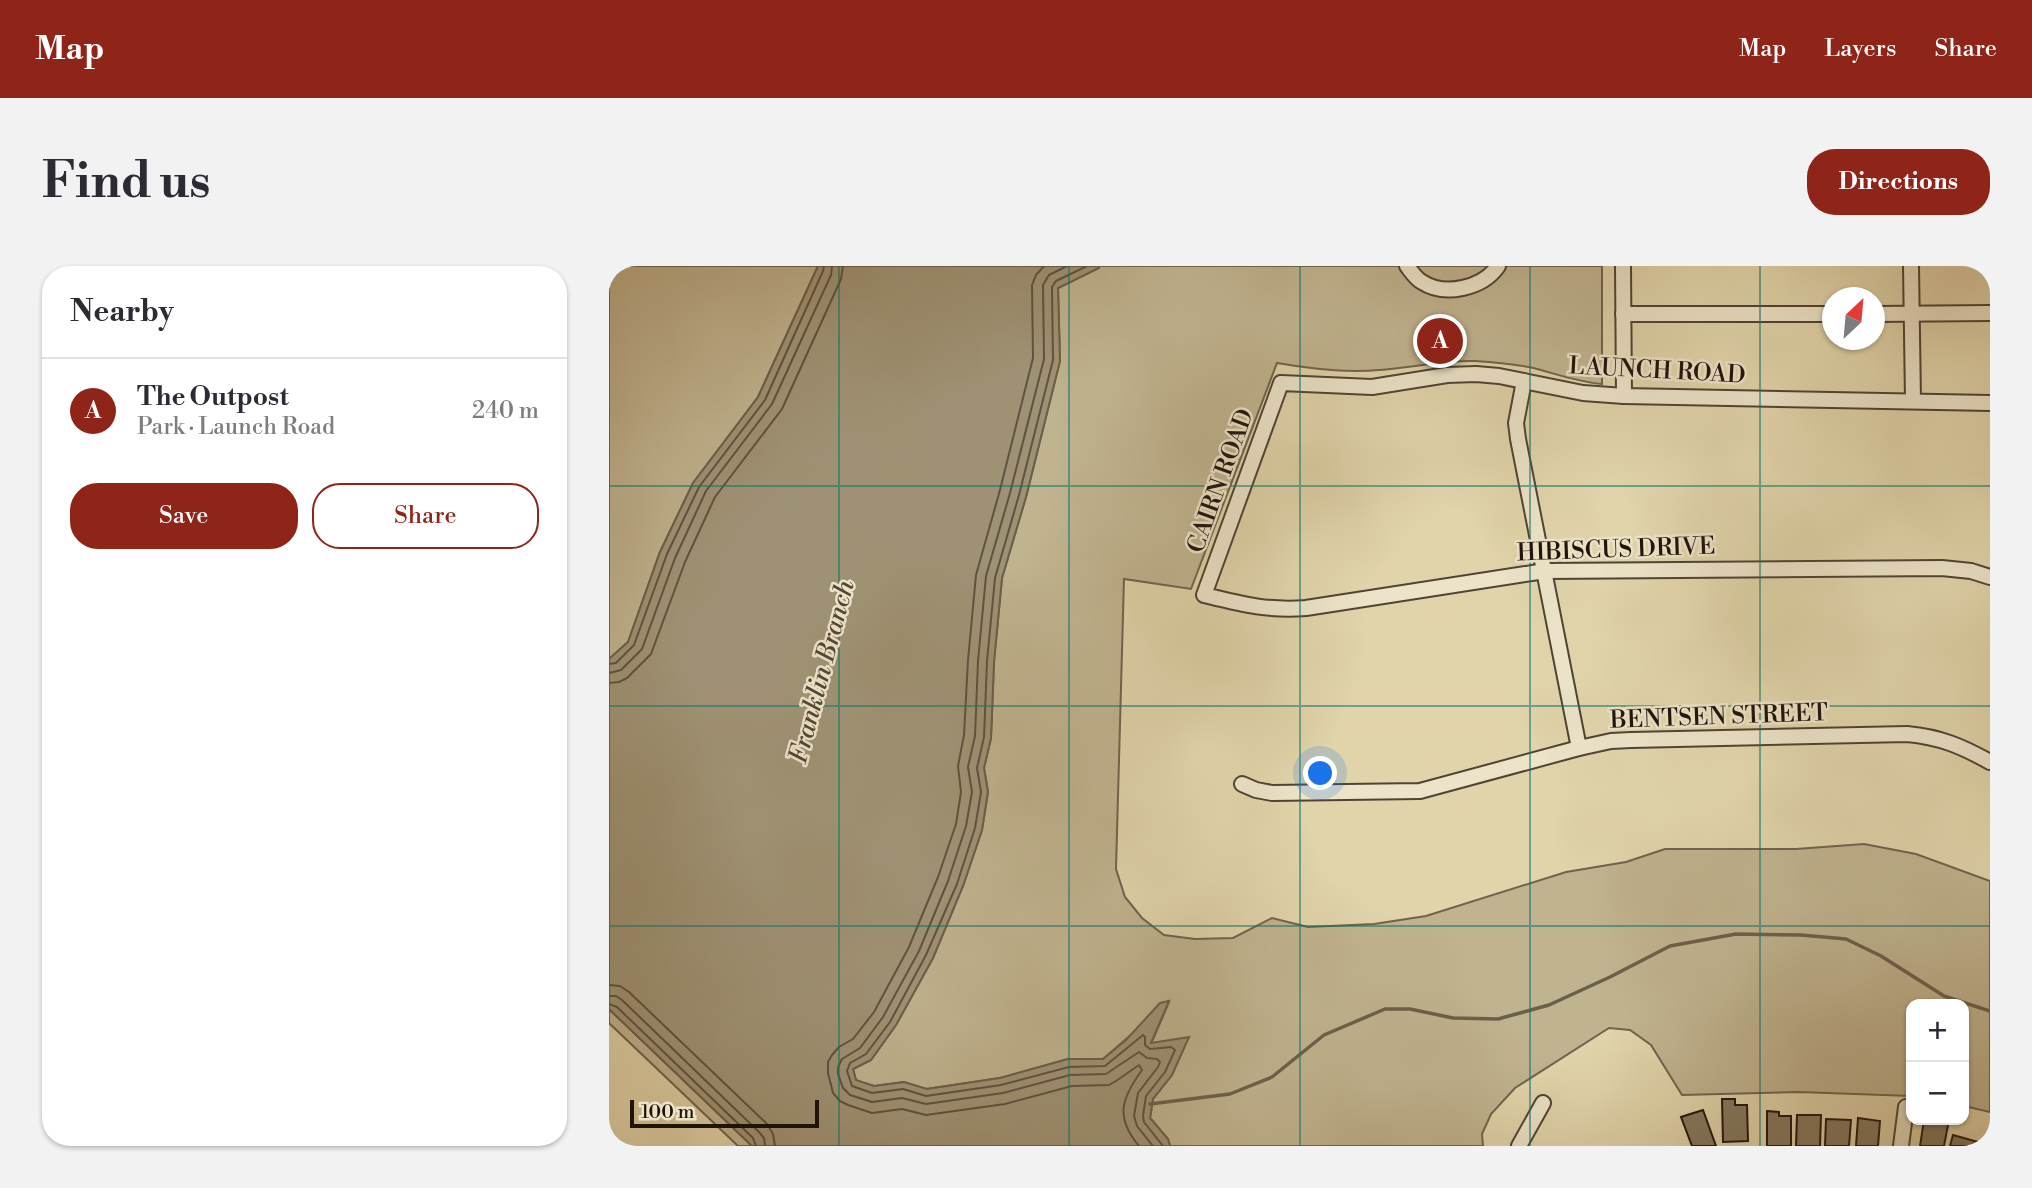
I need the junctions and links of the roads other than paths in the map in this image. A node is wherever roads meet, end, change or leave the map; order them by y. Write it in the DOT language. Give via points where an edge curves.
graph roads {
  1 [pos="1407,266"];
  2 [pos="1498,266"];
  3 [pos="1623,266"];
  4 [pos="1911,266"];
  5 [pos="1912,313"];
  6 [pos="1990,313"];
  7 [pos="1623,314"];
  8 [pos="1822,314"];
  9 [pos="1885,314"];
  10 [pos="1524,381"];
  11 [pos="1281,383"];
  12 [pos="1624,396"];
  13 [pos="1913,401"];
  14 [pos="1990,403"];
  15 [pos="1545,570"];
  16 [pos="1990,577"];
  17 [pos="1204,595"];
  18 [pos="1579,748"];
  19 [pos="1990,762"];
  20 [pos="1242,784"];
  21 [pos="1543,1103"];
  22 [pos="1906,1107"];
  23 [pos="1519,1146"];
  24 [pos="1901,1146"];
  1 -- 2 [label="street" via="1421,282 1437,289 1476,283"];
  3 -- 7 [label="street"];
  4 -- 5 [label="street"];
  5 -- 6 [label="street"];
  5 -- 9 [label="street"];
  5 -- 13 [label="street"];
  7 -- 8 [label="street"];
  7 -- 12 [label="street"];
  10 -- 11 [label="street, LAUNCH ROAD" via="1476,374 1372,387"];
  10 -- 12 [label="street, LAUNCH ROAD"];
  10 -- 15 [label="street" via="1516,423"];
  11 -- 17 [label="street, CAIRN ROAD"];
  12 -- 13 [label="street, LAUNCH ROAD"];
  13 -- 14 [label="street, LAUNCH ROAD"];
  15 -- 16 [label="street, HIBISCUS DRIVE" via="1942,568"];
  15 -- 17 [label="street, HIBISCUS DRIVE" via="1280,610"];
  15 -- 18 [label="street"];
  18 -- 19 [label="street, BENTSEN STREET" via="1631,740 1907,734 1949,741"];
  18 -- 20 [label="street, BENTSEN STREET" via="1420,791 1272,793"];
  21 -- 23 [label="street"];
  22 -- 24 [label="street"];
}
